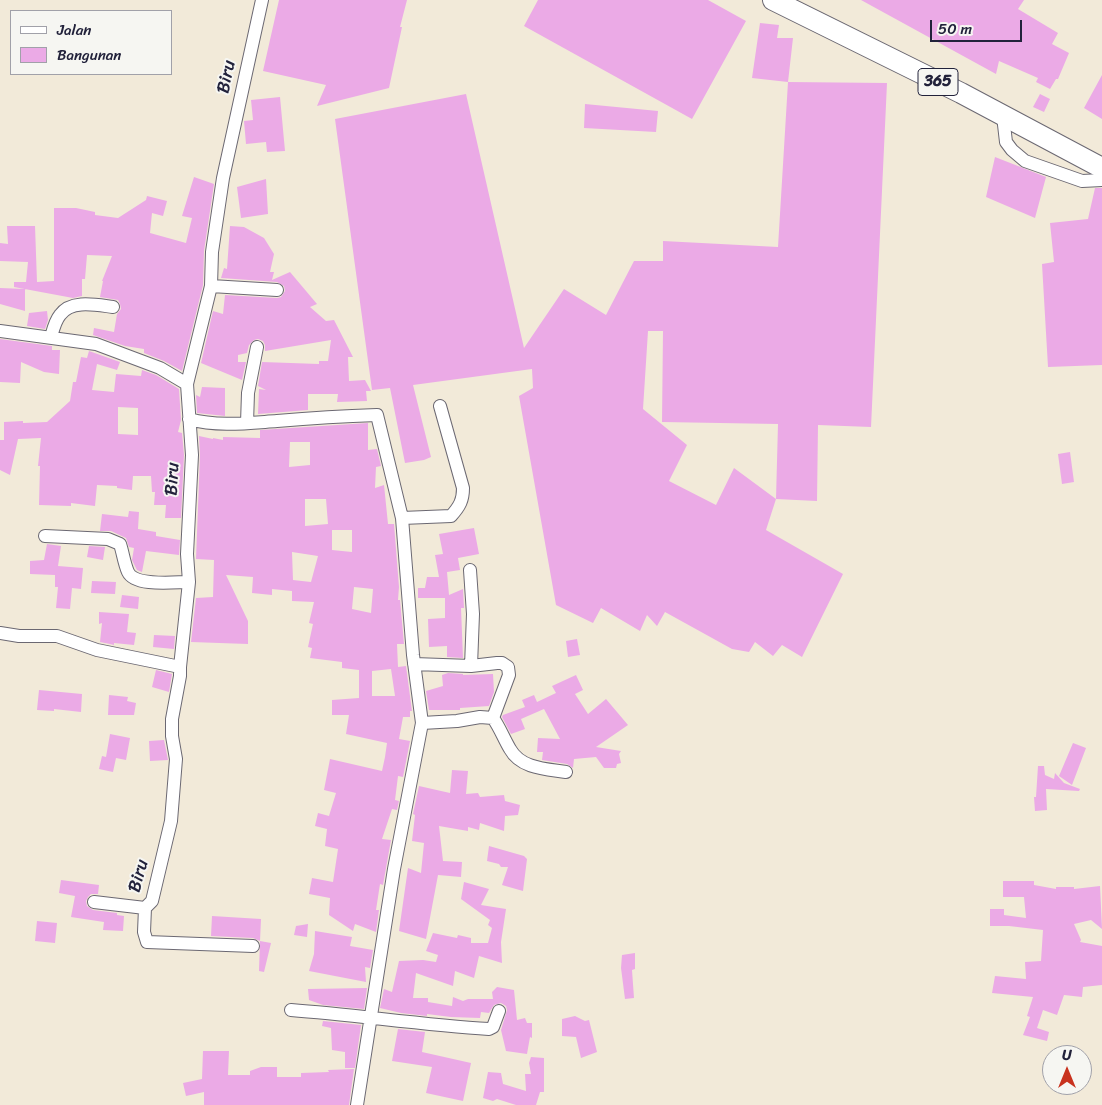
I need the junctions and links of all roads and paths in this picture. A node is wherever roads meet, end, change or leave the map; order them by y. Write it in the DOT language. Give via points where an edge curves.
graph roads {
  1 [pos="262,0"];
  2 [pos="773,0"];
  3 [pos="1002,116"];
  4 [pos="1102,168"];
  5 [pos="1102,180"];
  6 [pos="211,286"];
  7 [pos="277,290"];
  8 [pos="113,307"];
  9 [pos="0,331"];
  10 [pos="51,337"];
  11 [pos="257,347"];
  12 [pos="187,384"];
  13 [pos="440,406"];
  14 [pos="190,419"];
  15 [pos="247,423"];
  16 [pos="402,518"];
  17 [pos="45,536"];
  18 [pos="470,570"];
  19 [pos="189,582"];
  20 [pos="0,633"];
  21 [pos="414,664"];
  22 [pos="471,666"];
  23 [pos="180,667"];
  24 [pos="493,718"];
  25 [pos="422,723"];
  26 [pos="566,772"];
  27 [pos="94,902"];
  28 [pos="145,908"];
  29 [pos="254,946"];
  30 [pos="291,1010"];
  31 [pos="499,1011"];
  32 [pos="371,1017"];
  33 [pos="357,1105"];
  1 -- 6 [label="street, Biru" via="223,178 212,252"];
  2 -- 3 [label="main road, 365"];
  3 -- 4 [label="main road, 365"];
  3 -- 5 [label="street" via="1006,142 1025,161 1082,181"];
  6 -- 7 [label="street"];
  6 -- 12 [label="street, Biru"];
  8 -- 10 [label="street" via="93,304 70,306 60,313"];
  9 -- 10 [label="street"];
  10 -- 12 [label="street" via="96,344 123,353 160,368"];
  11 -- 15 [label="street" via="248,393"];
  12 -- 14 [label="street, Biru"];
  13 -- 16 [label="street" via="463,488 463,500 451,516"];
  14 -- 15 [label="street" via="202,423"];
  14 -- 19 [label="street, Biru"];
  15 -- 16 [label="street" via="377,415"];
  16 -- 21 [label="street"];
  17 -- 19 [label="street" via="108,539 120,544 131,577 144,582"];
  18 -- 22 [label="street" via="474,614"];
  19 -- 23 [label="street, Biru"];
  20 -- 23 [label="street" via="57,636 97,650"];
  21 -- 22 [label="street"];
  21 -- 25 [label="street"];
  22 -- 24 [label="street" via="502,663 508,667 509,675"];
  23 -- 28 [label="street, Biru" via="172,727 176,759 171,821 152,902"];
  24 -- 25 [label="street"];
  24 -- 26 [label="street" via="510,750 521,761 543,769"];
  25 -- 32 [label="street"];
  27 -- 28 [label="street, Biru"];
  28 -- 29 [label="street" via="147,942"];
  30 -- 32 [label="street"];
  31 -- 32 [label="street" via="489,1029"];
  32 -- 33 [label="street"];
}
